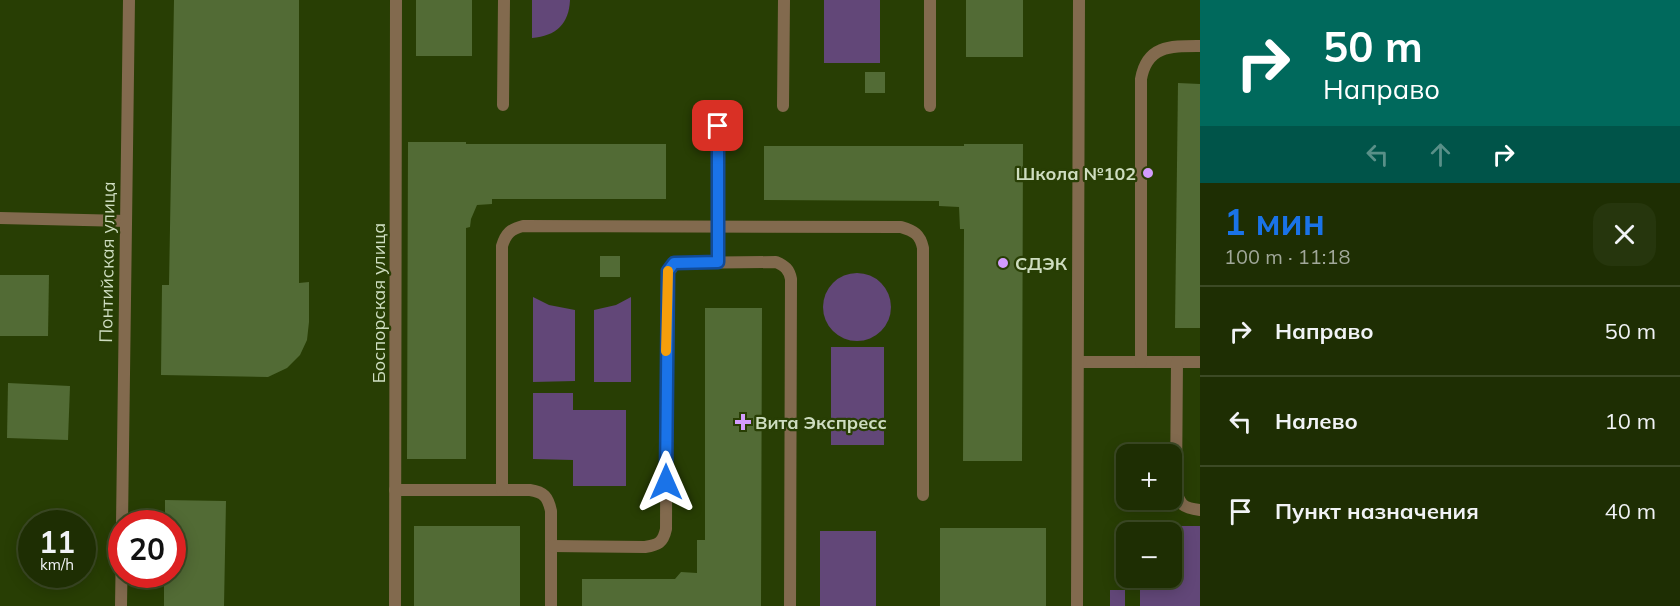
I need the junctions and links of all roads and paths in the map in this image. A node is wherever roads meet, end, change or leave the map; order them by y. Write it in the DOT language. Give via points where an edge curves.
graph roads {
  1 [pos="129,0"];
  2 [pos="396,0"];
  3 [pos="504,0"];
  4 [pos="784,0"];
  5 [pos="930,0"];
  6 [pos="1079,0"];
  7 [pos="1200,46"];
  8 [pos="503,105"];
  9 [pos="718,106"];
  10 [pos="783,106"];
  11 [pos="930,106"];
  12 [pos="0,218"];
  13 [pos="126,221"];
  14 [pos="718,226"];
  15 [pos="718,262"];
  16 [pos="1078,362"];
  17 [pos="1141,362"];
  18 [pos="1177,362"];
  19 [pos="1200,362"];
  20 [pos="395,490"];
  21 [pos="502,490"];
  22 [pos="922,495"];
  23 [pos="122,510"];
  24 [pos="1200,510"];
  25 [pos="551,546"];
  26 [pos="121,588"];
  27 [pos="121,606"];
  28 [pos="395,606"];
  29 [pos="551,606"];
  30 [pos="790,606"];
  31 [pos="1077,606"];
  1 -- 13 [label="street, Понтийская улица"];
  2 -- 20 [label="street, Боспорская улица"];
  3 -- 8 [label="street"];
  4 -- 10 [label="street"];
  5 -- 11 [label="street"];
  6 -- 16 [label="street"];
  7 -- 17 [label="street" via="1163,49 1143,67"];
  9 -- 14 [label="street"];
  12 -- 13 [label="street"];
  13 -- 23 [label="street, Понтийская улица"];
  14 -- 15 [label="street"];
  14 -- 21 [label="street" via="523,226 512,228 505,236"];
  14 -- 22 [label="street" via="901,227 912,230 921,239"];
  15 -- 25 [label="street" via="674,263 668,271 664,539 656,546 645,547"];
  15 -- 30 [label="street" via="776,262 789,271"];
  16 -- 17 [label="street"];
  16 -- 31 [label="street"];
  17 -- 18 [label="street"];
  18 -- 19 [label="street"];
  18 -- 24 [label="street" via="1176,488 1181,504"];
  20 -- 21 [label="street"];
  20 -- 28 [label="street, Боспорская улица"];
  21 -- 25 [label="street" via="540,492 549,501"];
  25 -- 29 [label="street"];
  26 -- 27 [label="street"];
}
